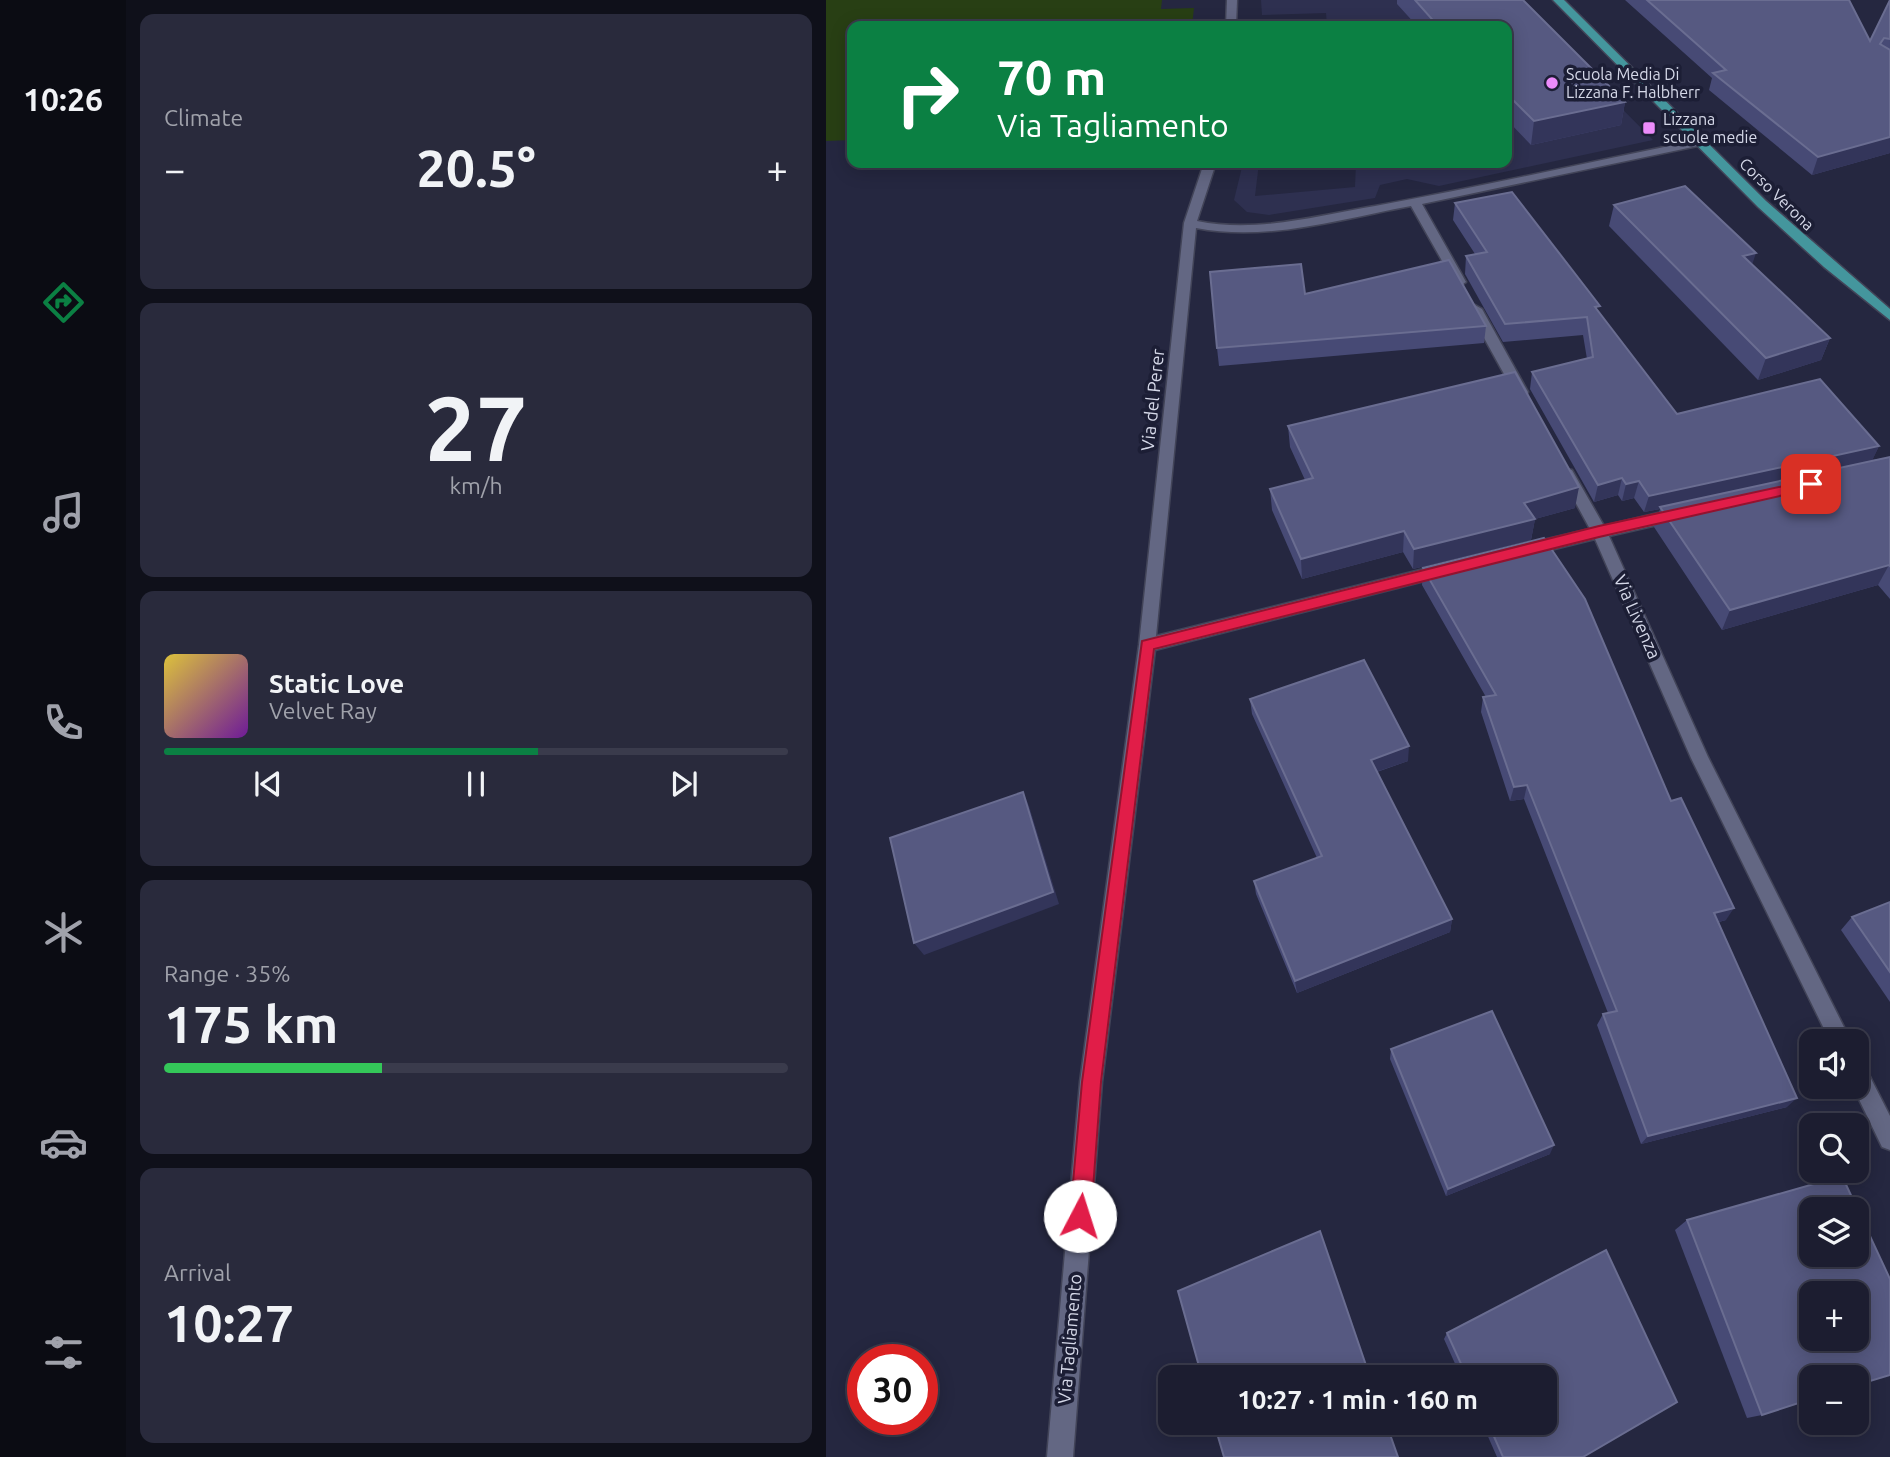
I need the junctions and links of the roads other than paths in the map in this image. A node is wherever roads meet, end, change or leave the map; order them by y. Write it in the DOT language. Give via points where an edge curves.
graph roads {
  1 [pos="1232,0"];
  2 [pos="1558,0"];
  3 [pos="1231,21"];
  4 [pos="1703,142"];
  5 [pos="1208,168"];
  6 [pos="1415,202"];
  7 [pos="1190,223"];
  8 [pos="1890,316"];
  9 [pos="1531,410"];
  10 [pos="1558,458"];
  11 [pos="1692,511"];
  12 [pos="1599,531"];
  13 [pos="1506,555"];
  14 [pos="1466,565"];
  15 [pos="1147,645"];
  16 [pos="1835,1029"];
  17 [pos="1869,1096"];
  18 [pos="1890,1139"];
  19 [pos="1060,1457"];
  1 -- 3 [label="street"];
  2 -- 4 [label="main road, Corso Verona"];
  4 -- 6 [label="street"];
  4 -- 8 [label="main road, Corso Verona" via="1772,212"];
  5 -- 7 [label="street, Via del Perer"];
  6 -- 7 [label="street" via="1266,229 1225,230"];
  6 -- 9 [label="street"];
  7 -- 15 [label="street, Via del Perer"];
  10 -- 12 [label="street, Via Livenza"];
  11 -- 12 [label="street"];
  12 -- 13 [label="street"];
  12 -- 16 [label="street, Via Livenza" via="1700,758"];
  14 -- 15 [label="street"];
  15 -- 19 [label="street, Via Tagliamento" via="1091,1082"];
  17 -- 18 [label="street"];
}
